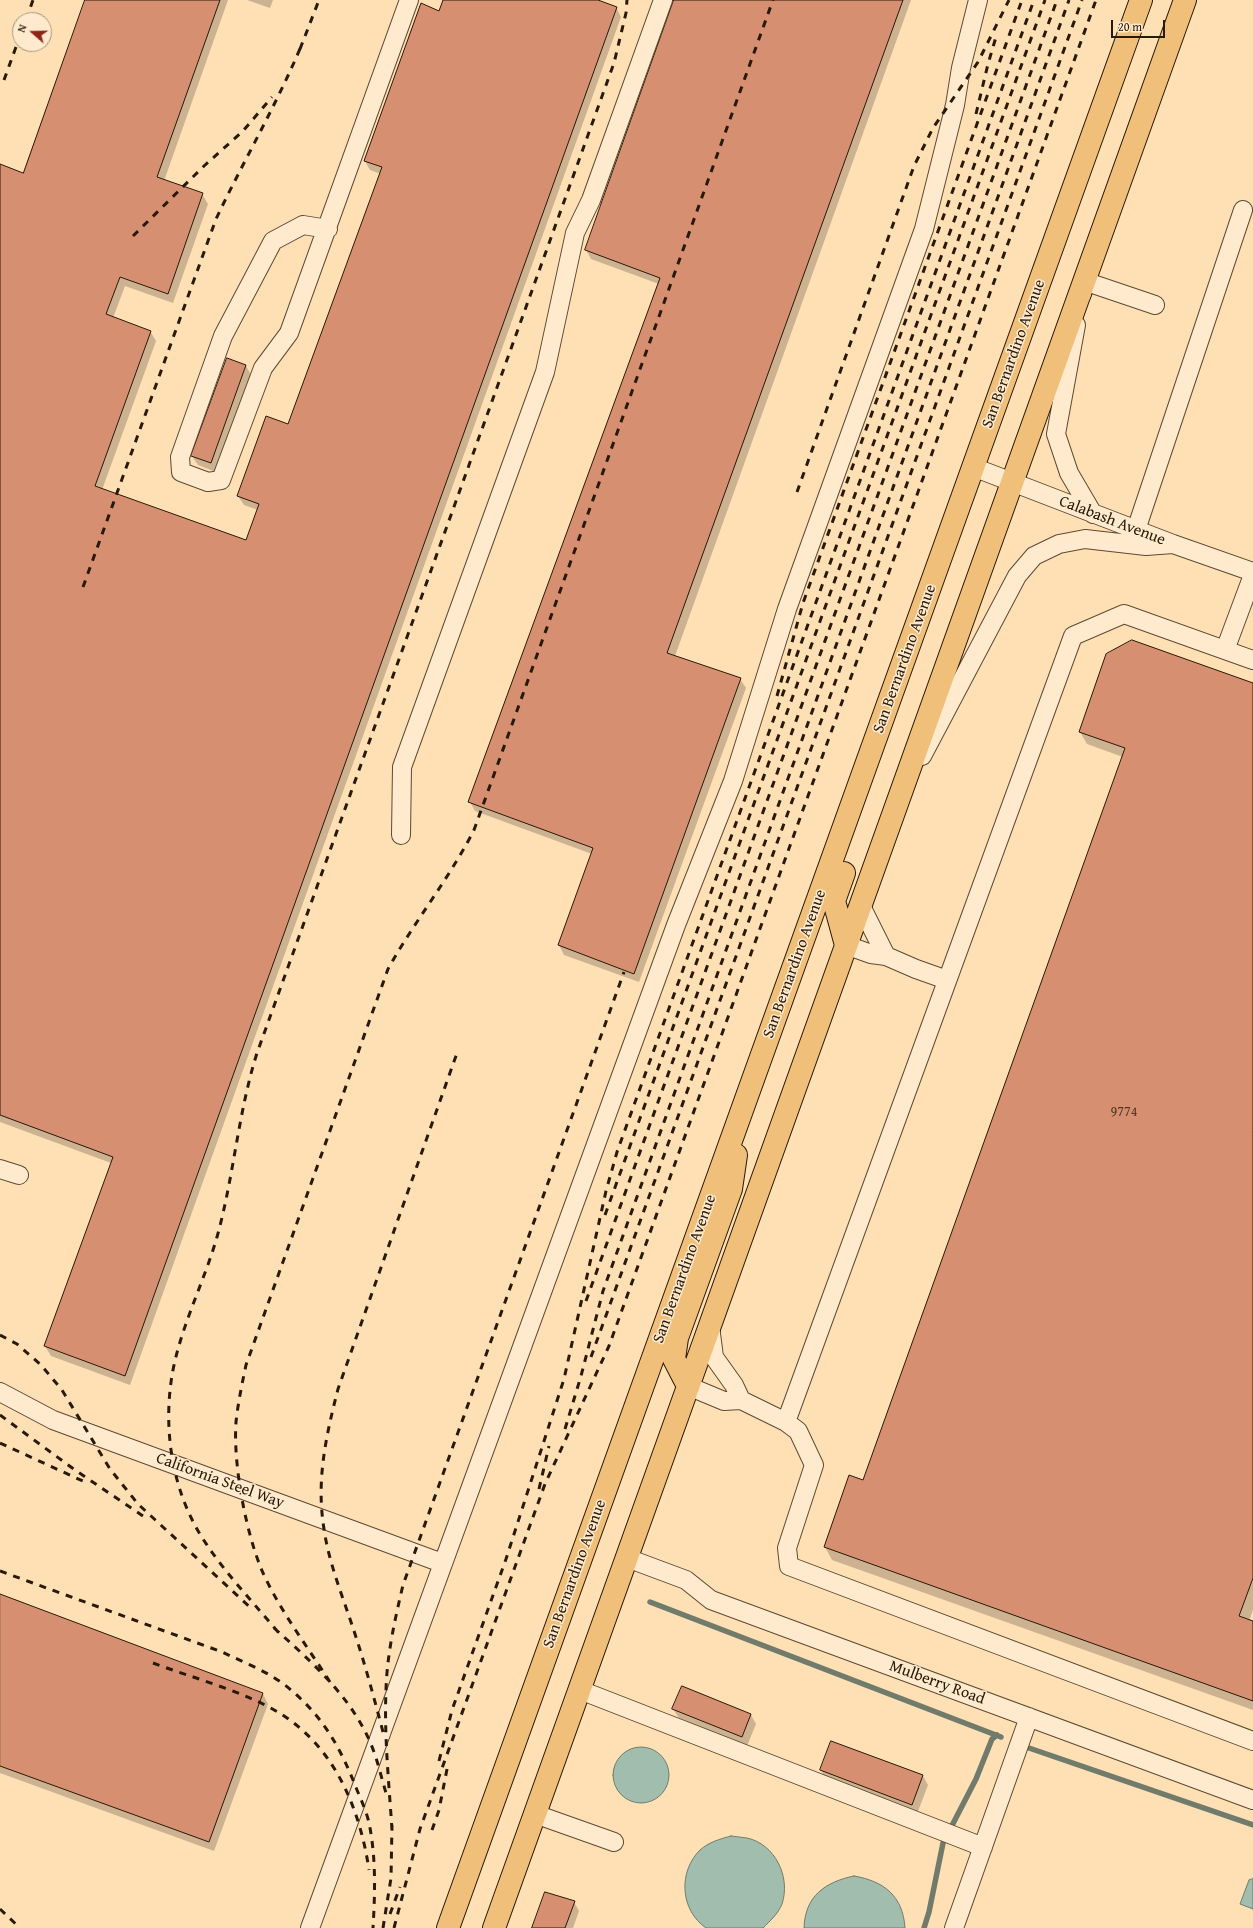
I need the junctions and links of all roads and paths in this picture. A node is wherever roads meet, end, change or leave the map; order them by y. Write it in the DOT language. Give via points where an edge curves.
graph roads {
  1 [pos="409,0"];
  2 [pos="663,0"];
  3 [pos="978,0"];
  4 [pos="1141,0"];
  5 [pos="1185,0"];
  6 [pos="1242,210"];
  7 [pos="328,229"];
  8 [pos="1084,281"];
  9 [pos="1156,305"];
  10 [pos="973,467"];
  11 [pos="1012,482"];
  12 [pos="1093,514"];
  13 [pos="1136,530"];
  14 [pos="1172,544"];
  15 [pos="1253,572"];
  16 [pos="1253,575"];
  17 [pos="1225,650"];
  18 [pos="906,655"];
  19 [pos="1253,660"];
  20 [pos="895,808"];
  21 [pos="402,835"];
  22 [pos="860,904"];
  23 [pos="846,945"];
  24 [pos="886,956"];
  25 [pos="948,980"];
  26 [pos="744,1104"];
  27 [pos="0,1169"];
  28 [pos="19,1175"];
  29 [pos="710,1326"];
  30 [pos="688,1386"];
  31 [pos="0,1392"];
  32 [pos="741,1400"];
  33 [pos="786,1422"];
  34 [pos="627,1558"];
  35 [pos="442,1563"];
  36 [pos="580,1690"];
  37 [pos="1029,1717"];
  38 [pos="1253,1741"];
  39 [pos="1253,1800"];
  40 [pos="535,1814"];
  41 [pos="614,1842"];
  42 [pos="983,1847"];
  43 [pos="310,1928"];
  44 [pos="448,1928"];
  45 [pos="494,1928"];
  46 [pos="954,1928"];
  1 -- 7 [label="street"];
  2 -- 21 [label="street" via="590,200 575,233 545,372 402,767"];
  3 -- 35 [label="street" via="924,228 787,609 733,782 676,925"];
  4 -- 10 [label="main road, San Bernardino Avenue"];
  5 -- 8 [label="main road"];
  6 -- 13 [label="street"];
  7 -- 7 [label="street" via="289,333 263,368 221,480 208,482 181,472 180,458 223,336 273,242 302,225"];
  8 -- 9 [label="street"];
  8 -- 11 [label="main road"];
  8 -- 12 [label="street" via="1056,434 1069,473"];
  10 -- 11 [label="street, Calabash Avenue"];
  10 -- 18 [label="main road, San Bernardino Avenue"];
  11 -- 12 [label="street, Calabash Avenue"];
  11 -- 20 [label="main road"];
  12 -- 13 [label="street, Calabash Avenue"];
  13 -- 14 [label="street, Calabash Avenue"];
  14 -- 15 [label="street, Calabash Avenue"];
  14 -- 20 [label="street" via="1146,546 1085,539 1059,544 1034,556 1017,576"];
  16 -- 17 [label="street"];
  17 -- 19 [label="street"];
  17 -- 25 [label="street" via="1124,614 1073,636"];
  18 -- 23 [label="main road" via="887,751 834,900"];
  18 -- 26 [label="main road, San Bernardino Avenue"];
  20 -- 22 [label="main road"];
  22 -- 23 [label="main road"];
  22 -- 24 [label="street"];
  23 -- 24 [label="street" via="871,954"];
  23 -- 29 [label="main road"];
  24 -- 25 [label="street"];
  25 -- 33 [label="street"];
  26 -- 30 [label="main road" via="731,1190 677,1338 674,1359"];
  26 -- 44 [label="main road, San Bernardino Avenue"];
  27 -- 28 [label="street"];
  29 -- 30 [label="main road"];
  29 -- 32 [label="street" via="714,1357"];
  30 -- 32 [label="street" via="724,1401"];
  30 -- 34 [label="main road"];
  31 -- 35 [label="street, California Steel Way" via="61,1422"];
  32 -- 33 [label="street"];
  33 -- 38 [label="street" via="798,1431 814,1465 787,1548 789,1566"];
  34 -- 36 [label="main road"];
  34 -- 37 [label="street, Mulberry Road" via="686,1580 711,1600"];
  35 -- 43 [label="street"];
  36 -- 40 [label="main road"];
  36 -- 42 [label="street"];
  37 -- 39 [label="street, Mulberry Road"];
  37 -- 42 [label="street"];
  40 -- 41 [label="street"];
  40 -- 45 [label="main road"];
  42 -- 46 [label="street"];
}
